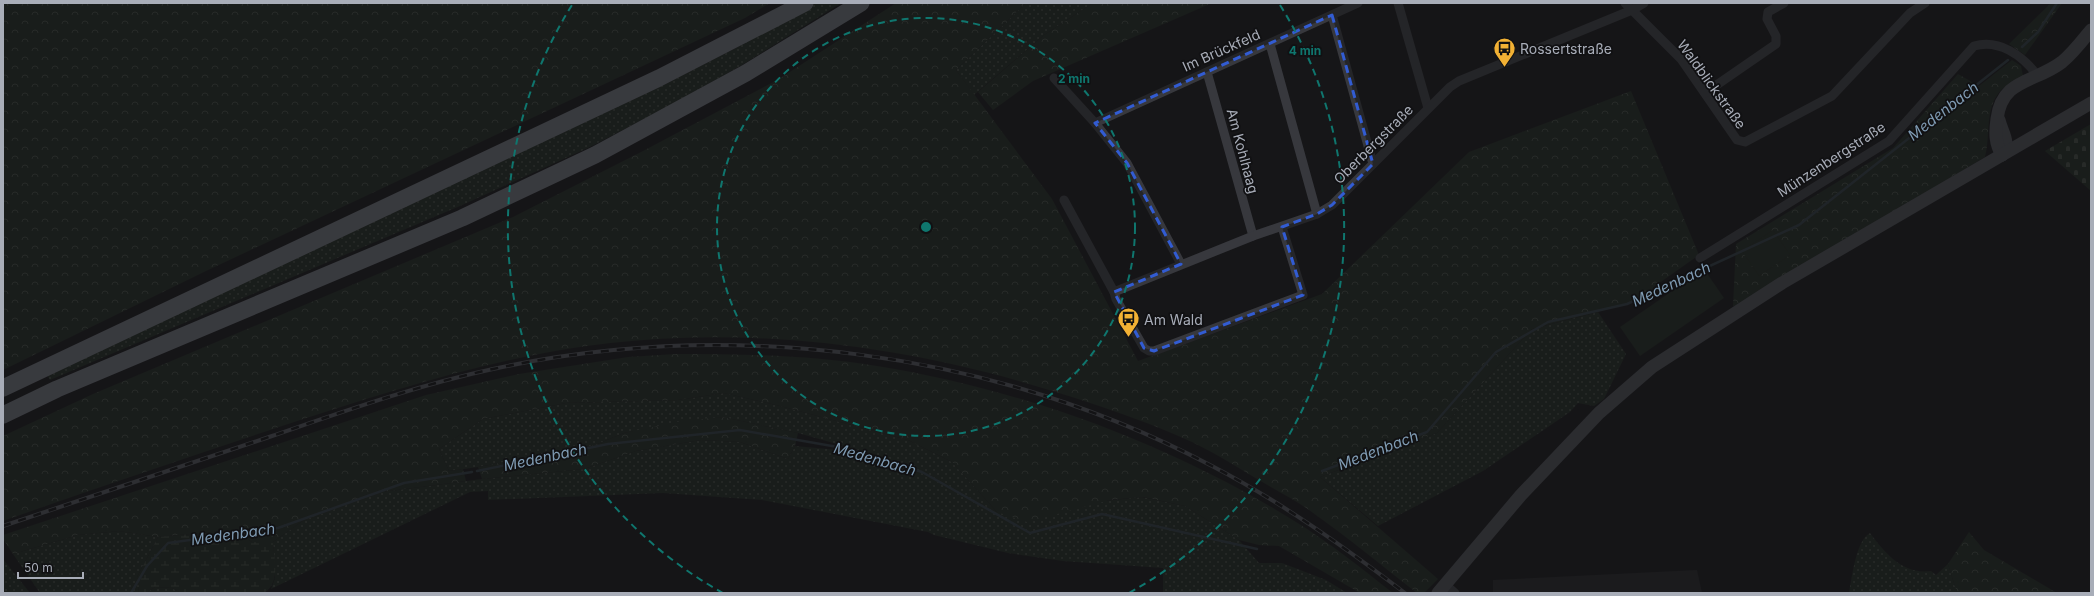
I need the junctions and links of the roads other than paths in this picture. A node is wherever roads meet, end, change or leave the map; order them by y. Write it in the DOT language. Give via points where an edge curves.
graph roads {
  1 [pos="805,3"];
  2 [pos="861,3"];
  3 [pos="1358,3"];
  4 [pos="1398,3"];
  5 [pos="1625,3"];
  6 [pos="1644,3"];
  7 [pos="1784,3"];
  8 [pos="1925,3"];
  9 [pos="1632,10"];
  10 [pos="1332,15"];
  11 [pos="2091,30"];
  12 [pos="1270,44"];
  13 [pos="1207,72"];
  14 [pos="2037,75"];
  15 [pos="1054,78"];
  16 [pos="1705,93"];
  17 [pos="2091,103"];
  18 [pos="1428,108"];
  19 [pos="1998,115"];
  20 [pos="1095,123"];
  21 [pos="2032,137"];
  22 [pos="2002,155"];
  23 [pos="1374,164"];
  24 [pos="1064,200"];
  25 [pos="1317,214"];
  26 [pos="1282,226"];
  27 [pos="1253,236"];
  28 [pos="1700,258"];
  29 [pos="1181,264"];
  30 [pos="1114,292"];
  31 [pos="3,388"];
  32 [pos="3,415"];
  33 [pos="1446,590"];
  1 -- 31 [label="highway" via="644,85"];
  2 -- 32 [label="highway" via="746,73 595,155 462,218 57,388"];
  3 -- 10 [label="street, Im Brückfeld"];
  4 -- 18 [label="street"];
  5 -- 9 [label="street, Waldblickstraße"];
  6 -- 9 [label="street, Oberbergstraße"];
  7 -- 16 [label="street" via="1768,12 1766,19 1776,36 1776,44"];
  8 -- 16 [label="street, Waldblickstraße" via="1910,13 1832,96 1745,142 1737,140"];
  9 -- 16 [label="street, Waldblickstraße" via="1681,59"];
  9 -- 18 [label="street, Oberbergstraße" via="1460,81"];
  10 -- 12 [label="street, Im Brückfeld"];
  10 -- 23 [label="street"];
  11 -- 14 [label="main road" via="2061,62"];
  12 -- 13 [label="street, Im Brückfeld"];
  12 -- 25 [label="street"];
  13 -- 20 [label="street, Im Brückfeld"];
  13 -- 27 [label="street, Am Kohlhaag"];
  14 -- 19 [label="main road" via="2007,92 1999,104"];
  14 -- 28 [label="street, Münzenbergstraße" via="2027,62 2000,46 1985,43 1974,46 1889,141"];
  15 -- 20 [label="street"];
  17 -- 21 [label="main road"];
  18 -- 23 [label="street, Oberbergstraße"];
  19 -- 21 [label="main road" via="2013,135"];
  19 -- 22 [label="main road" via="2007,142"];
  20 -- 29 [label="street" via="1127,163"];
  21 -- 22 [label="main road"];
  22 -- 33 [label="main road" via="1782,283 1652,368 1599,413 1521,495"];
  23 -- 25 [label="street, Oberbergstraße" via="1332,205"];
  24 -- 30 [label="street"];
  25 -- 26 [label="street, Oberbergstraße"];
  26 -- 27 [label="street, Oberbergstraße"];
  26 -- 30 [label="street" via="1303,295 1279,305 1149,351 1144,348"];
  27 -- 29 [label="street, Oberbergstraße"];
  29 -- 30 [label="street, Oberbergstraße"];
}
